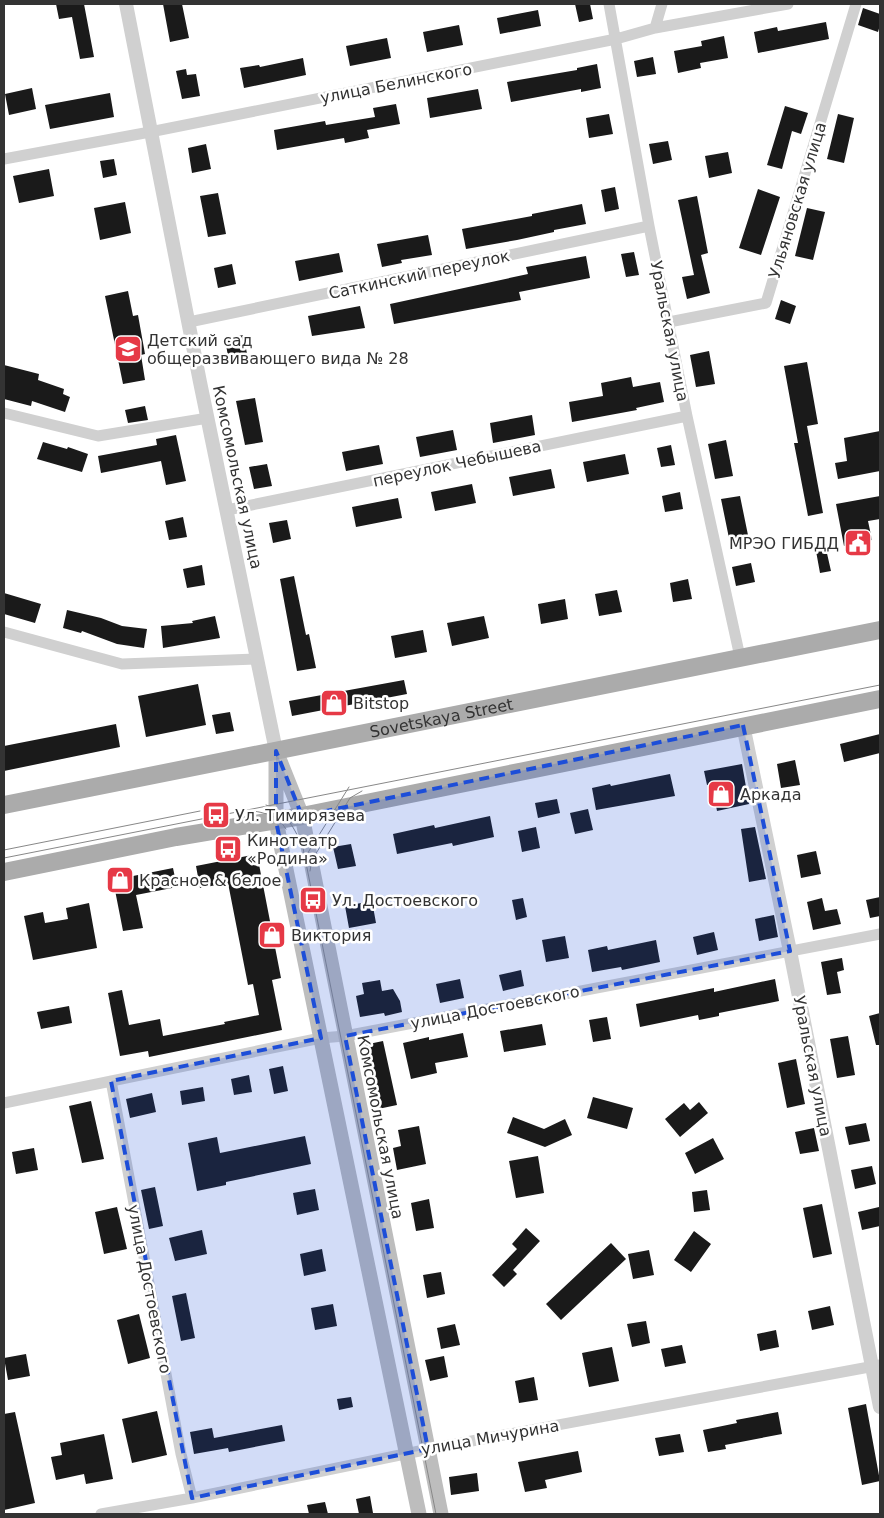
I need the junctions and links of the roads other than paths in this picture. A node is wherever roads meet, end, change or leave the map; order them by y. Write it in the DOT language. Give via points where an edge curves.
graph roads {
  1 [pos="126,4"];
  2 [pos="609,4"];
  3 [pos="662,4"];
  4 [pos="788,4"];
  5 [pos="856,4"];
  6 [pos="655,28"];
  7 [pos="616,39"];
  8 [pos="150,132"];
  9 [pos="4,159"];
  10 [pos="649,226"];
  11 [pos="189,322"];
  12 [pos="669,322"];
  13 [pos="4,413"];
  14 [pos="687,416"];
  15 [pos="208,418"];
  16 [pos="227,510"];
  17 [pos="880,630"];
  18 [pos="4,632"];
  19 [pos="740,657"];
  20 [pos="256,659"];
  21 [pos="880,698"];
  22 [pos="743,725"];
  23 [pos="276,751"];
  24 [pos="4,805"];
  25 [pos="302,816"];
  26 [pos="276,820"];
  27 [pos="4,872"];
  28 [pos="880,934"];
  29 [pos="790,951"];
  30 [pos="345,1036"];
  31 [pos="321,1038"];
  32 [pos="111,1081"];
  33 [pos="4,1103"];
  34 [pos="876,1366"];
  35 [pos="880,1407"];
  36 [pos="428,1449"];
  37 [pos="407,1453"];
  38 [pos="192,1498"];
  39 [pos="100,1514"];
  40 [pos="419,1514"];
  41 [pos="441,1514"];
  1 -- 8 [label="street, Комсомольская улица"];
  2 -- 7 [label="street, Уральская улица"];
  3 -- 6 [label="street"];
  4 -- 6 [label="street, улица Белинского"];
  5 -- 12 [label="street, Ульяновская улица" via="766,303"];
  6 -- 7 [label="street, улица Белинского"];
  7 -- 8 [label="street, улица Белинского"];
  7 -- 10 [label="street, Уральская улица"];
  8 -- 9 [label="street, улица Белинского"];
  8 -- 11 [label="street, Комсомольская улица"];
  10 -- 11 [label="street, Саткинский переулок"];
  10 -- 12 [label="street, Уральская улица"];
  11 -- 15 [label="street, Комсомольская улица"];
  12 -- 14 [label="street, Уральская улица"];
  13 -- 15 [label="street" via="98,436"];
  14 -- 16 [label="street, переулок Чебышева"];
  14 -- 19 [label="street, Уральская улица"];
  15 -- 16 [label="street, Комсомольская улица"];
  16 -- 20 [label="street, Комсомольская улица"];
  17 -- 19 [label="main road, Sovetskaya Street"];
  18 -- 20 [label="street" via="122,664"];
  19 -- 23 [label="main road, Sovetskaya Street"];
  20 -- 23 [label="street, Комсомольская улица"];
  21 -- 22 [label="main road"];
  22 -- 25 [label="main road"];
  22 -- 29 [label="street, Уральская улица"];
  23 -- 24 [label="main road, Sovetskaya Street"];
  23 -- 25 [label="main road, Комсомольская улица"];
  23 -- 26 [label="main road, Комсомольская улица"];
  25 -- 26 [label="main road"];
  25 -- 30 [label="main road, Комсомольская улица"];
  26 -- 27 [label="main road"];
  26 -- 31 [label="main road, Комсомольская улица"];
  28 -- 29 [label="street, улица Достоевского"];
  29 -- 30 [label="street, улица Достоевского"];
  29 -- 34 [label="street, Уральская улица"];
  30 -- 31 [label="street, улица Достоевского"];
  30 -- 36 [label="main road, Комсомольская улица"];
  31 -- 32 [label="street, улица Достоевского"];
  31 -- 37 [label="main road, Комсомольская улица"];
  32 -- 33 [label="street, улица Достоевского"];
  32 -- 38 [label="street, улица Достоевского"];
  34 -- 35 [label="street, Уральская улица"];
  34 -- 36 [label="street, улица Мичурина"];
  36 -- 37 [label="street, улица Мичурина"];
  36 -- 41 [label="main road, Комсомольская улица"];
  37 -- 38 [label="street, улица Мичурина"];
  37 -- 40 [label="main road, Комсомольская улица"];
  38 -- 39 [label="street, улица Мичурина"];
}
